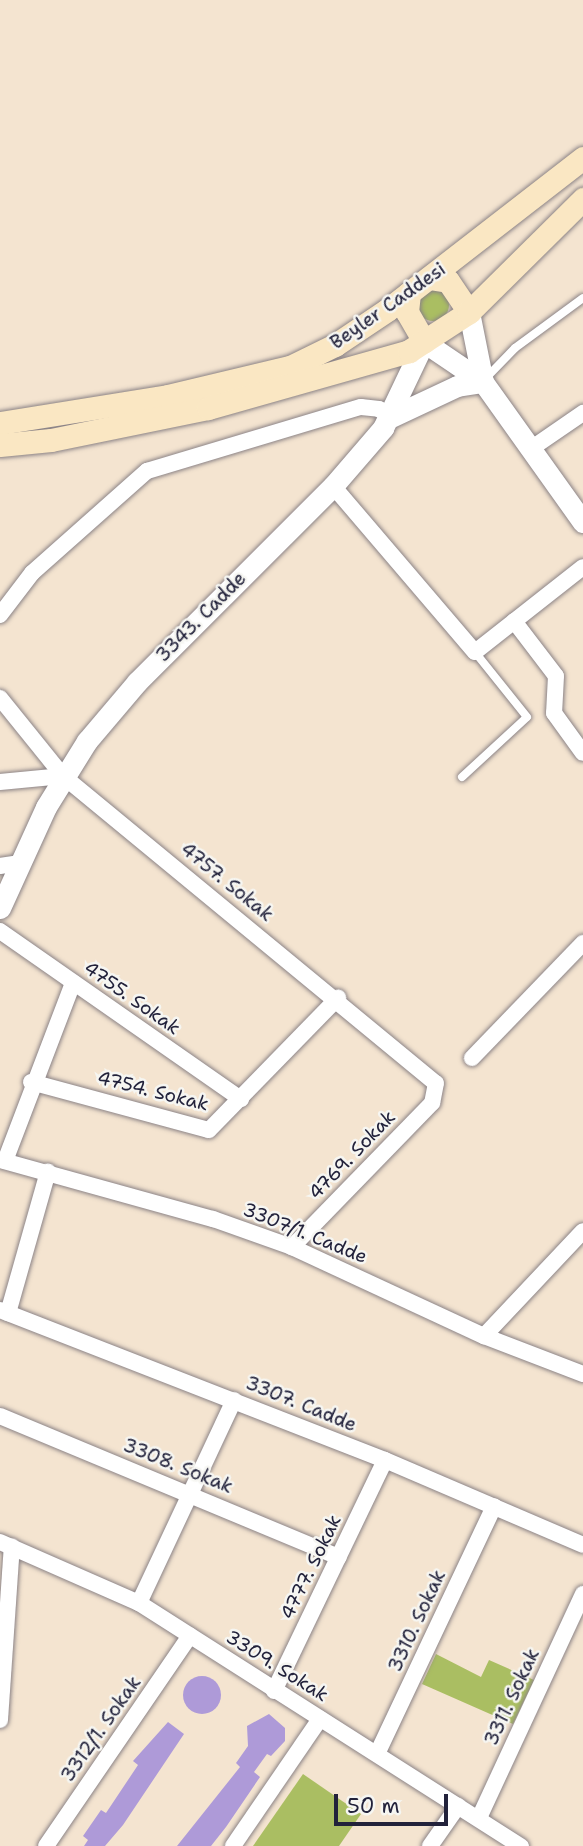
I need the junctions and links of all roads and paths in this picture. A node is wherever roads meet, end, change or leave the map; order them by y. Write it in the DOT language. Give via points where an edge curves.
graph roads {
  1 [pos="583,158"];
  2 [pos="583,199"];
  3 [pos="429,278"];
  4 [pos="410,293"];
  5 [pos="583,298"];
  6 [pos="469,312"];
  7 [pos="424,342"];
  8 [pos="483,382"];
  9 [pos="583,413"];
  10 [pos="391,417"];
  11 [pos="0,424"];
  12 [pos="0,445"];
  13 [pos="532,448"];
  14 [pos="333,486"];
  15 [pos="583,522"];
  16 [pos="583,567"];
  17 [pos="0,615"];
  18 [pos="514,621"];
  19 [pos="475,652"];
  20 [pos="0,698"];
  21 [pos="583,753"];
  22 [pos="63,776"];
  23 [pos="462,777"];
  24 [pos="0,782"];
  25 [pos="9,865"];
  26 [pos="0,908"];
  27 [pos="0,931"];
  28 [pos="583,943"];
  29 [pos="73,983"];
  30 [pos="338,998"];
  31 [pos="472,1058"];
  32 [pos="32,1082"];
  33 [pos="437,1089"];
  34 [pos="241,1099"];
  35 [pos="2,1161"];
  36 [pos="48,1172"];
  37 [pos="583,1231"];
  38 [pos="292,1247"];
  39 [pos="4,1312"];
  40 [pos="484,1336"];
  41 [pos="583,1374"];
  42 [pos="234,1400"];
  43 [pos="0,1416"];
  44 [pos="385,1460"];
  45 [pos="190,1494"];
  46 [pos="494,1506"];
  47 [pos="6,1544"];
  48 [pos="583,1545"];
  49 [pos="339,1557"];
  50 [pos="583,1594"];
  51 [pos="139,1603"];
  52 [pos="190,1636"];
  53 [pos="274,1691"];
  54 [pos="320,1718"];
  55 [pos="0,1720"];
  56 [pos="377,1754"];
  57 [pos="458,1806"];
  58 [pos="479,1818"];
  59 [pos="46,1846"];
  60 [pos="233,1846"];
  61 [pos="430,1846"];
  62 [pos="521,1846"];
  1 -- 3 [label="main road, Beyler Caddesi"];
  2 -- 6 [label="main road, Beyler Caddesi"];
  3 -- 4 [label="main road, Beyler Caddesi"];
  3 -- 6 [label="main road" via="448,281"];
  4 -- 7 [label="main road" via="408,316"];
  4 -- 11 [label="main road, Beyler Caddesi" via="335,345 290,367 167,396"];
  5 -- 8 [label="lane" via="515,348"];
  6 -- 7 [label="main road, Beyler Caddesi"];
  6 -- 8 [label="street"];
  7 -- 8 [label="street"];
  7 -- 10 [label="street, 3343. Cadde"];
  7 -- 12 [label="main road, Beyler Caddesi" via="379,362 208,408 78,435"];
  8 -- 10 [label="street" via="457,386"];
  8 -- 13 [label="street"];
  9 -- 13 [label="street"];
  10 -- 14 [label="street, 3343. Cadde"];
  10 -- 17 [label="street" via="379,409 362,407 147,471 50,557"];
  13 -- 15 [label="street"];
  14 -- 19 [label="street"];
  14 -- 22 [label="street, 3343. Cadde" via="137,682"];
  16 -- 18 [label="street"];
  18 -- 19 [label="street"];
  18 -- 21 [label="street" via="556,676 554,713"];
  19 -- 23 [label="lane" via="527,717"];
  20 -- 22 [label="street, 4757. Sokak"];
  22 -- 24 [label="street"];
  22 -- 25 [label="street, 3343. Cadde"];
  22 -- 30 [label="street, 4757. Sokak"];
  25 -- 26 [label="street, 3343. Cadde"];
  27 -- 29 [label="street, 4755. Sokak"];
  28 -- 31 [label="street"];
  29 -- 32 [label="street"];
  29 -- 34 [label="street, 4755. Sokak"];
  30 -- 33 [label="street, 4757. Sokak" via="429,1075"];
  30 -- 34 [label="street, 4754. Sokak"];
  32 -- 34 [label="street, 4754. Sokak" via="209,1130"];
  32 -- 35 [label="street"];
  33 -- 38 [label="street, 4769. Sokak" via="432,1103"];
  35 -- 36 [label="street, 3307/1. Cadde"];
  36 -- 38 [label="street, 3307/1. Cadde"];
  36 -- 39 [label="street"];
  37 -- 40 [label="street"];
  38 -- 40 [label="street, 3307/1. Cadde"];
  39 -- 42 [label="street, 3307. Cadde"];
  40 -- 41 [label="street, 3307/1. Cadde"];
  42 -- 44 [label="street, 3307. Cadde"];
  42 -- 45 [label="street"];
  43 -- 45 [label="street, 3308. Sokak"];
  44 -- 46 [label="street, 3307. Cadde"];
  44 -- 49 [label="street, 4777. Sokak"];
  45 -- 49 [label="street, 3308. Sokak"];
  45 -- 51 [label="street"];
  46 -- 48 [label="street, 3307. Cadde"];
  46 -- 56 [label="street, 3310. Sokak"];
  47 -- 51 [label="street, 3309. Sokak"];
  47 -- 55 [label="street"];
  49 -- 53 [label="street, 4777. Sokak"];
  50 -- 58 [label="street, 3311. Sokak"];
  51 -- 52 [label="street, 3309. Sokak"];
  52 -- 53 [label="street, 3309. Sokak"];
  52 -- 59 [label="street, 3312/1. Sokak"];
  53 -- 54 [label="street, 3309. Sokak"];
  54 -- 56 [label="street, 3309. Sokak"];
  54 -- 60 [label="street"];
  56 -- 57 [label="street, 3309. Sokak"];
  57 -- 58 [label="street, 3309. Sokak"];
  57 -- 61 [label="street"];
  58 -- 62 [label="street, 3309. Sokak"];
}
